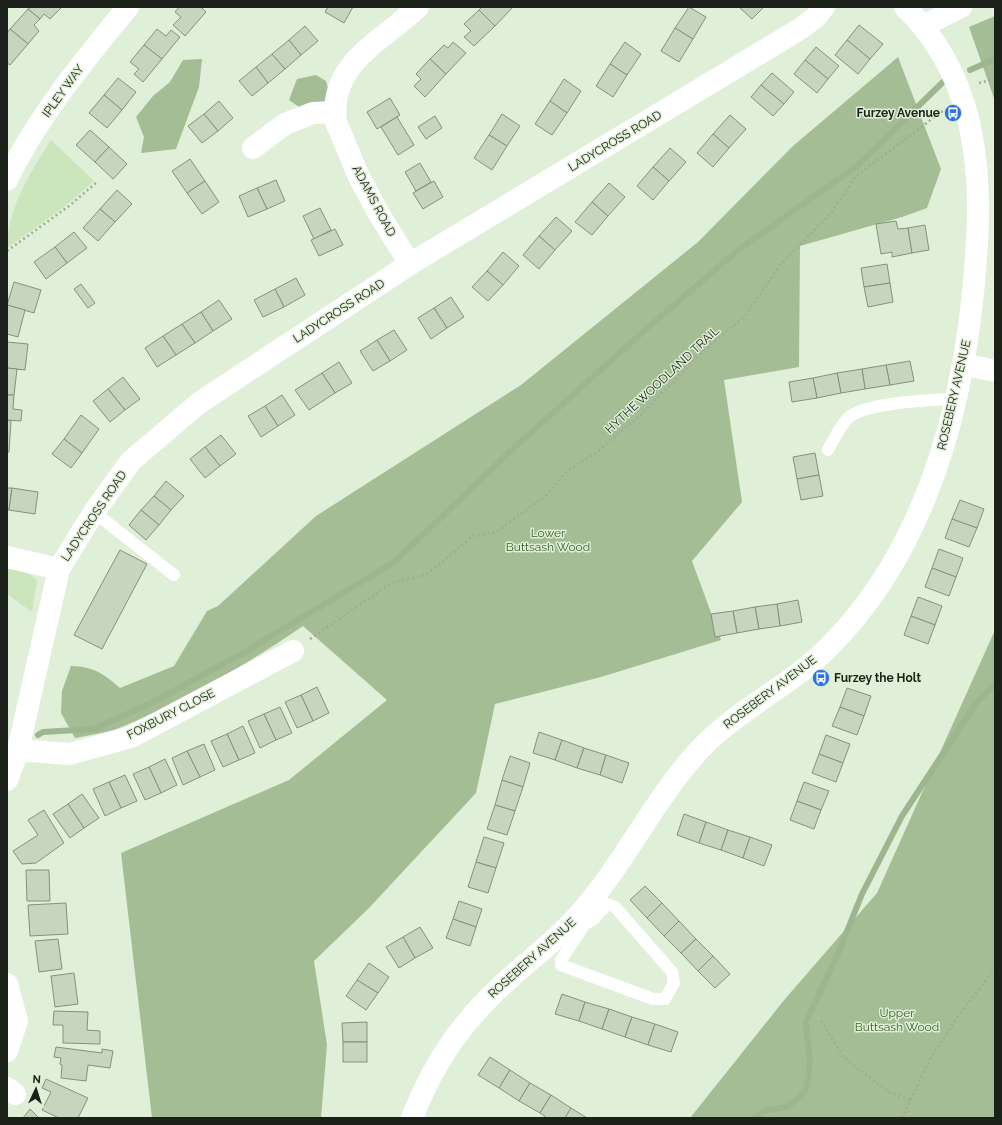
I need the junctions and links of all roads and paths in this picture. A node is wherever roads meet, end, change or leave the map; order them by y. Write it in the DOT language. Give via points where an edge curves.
graph roads {
  1 [pos="128,7"];
  2 [pos="418,7"];
  3 [pos="824,7"];
  4 [pos="905,7"];
  5 [pos="961,7"];
  6 [pos="923,26"];
  7 [pos="962,96"];
  8 [pos="334,112"];
  9 [pos="253,148"];
  10 [pos="7,180"];
  11 [pos="96,183"];
  12 [pos="7,251"];
  13 [pos="410,264"];
  14 [pos="963,364"];
  15 [pos="995,371"];
  16 [pos="956,399"];
  17 [pos="828,450"];
  18 [pos="94,512"];
  19 [pos="7,557"];
  20 [pos="59,569"];
  21 [pos="174,575"];
  22 [pos="293,651"];
  23 [pos="18,750"];
  24 [pos="7,780"];
  25 [pos="581,920"];
  26 [pos="995,969"];
  27 [pos="7,984"];
  28 [pos="821,1021"];
  29 [pos="7,1051"];
  30 [pos="910,1100"];
  31 [pos="412,1118"];
  32 [pos="902,1118"];
  1 -- 10 [label="street, IPLEY WAY" via="30,136"];
  2 -- 8 [label="street, ADAMS ROAD" via="352,62 341,82"];
  3 -- 13 [label="street, LADYCROSS ROAD" via="800,29"];
  4 -- 6 [label="street, ROSEBERY AVENUE"];
  5 -- 6 [label="street"];
  6 -- 7 [label="street, ROSEBERY AVENUE" via="953,73"];
  7 -- 14 [label="street, ROSEBERY AVENUE" via="974,147 978,204 972,312"];
  7 -- 22 [label="path, HYTHE WOODLAND TRAIL" via="856,176 832,212 780,265 746,315 699,356 642,414 594,454 567,471 548,494 496,532 473,536 427,574 392,583"];
  8 -- 9 [label="street" via="314,112 285,124"];
  8 -- 13 [label="street, ADAMS ROAD" via="359,177"];
  11 -- 12 [label="path"];
  13 -- 18 [label="street, LADYCROSS ROAD" via="199,403 131,461"];
  14 -- 15 [label="street"];
  14 -- 16 [label="street, ROSEBERY AVENUE"];
  16 -- 17 [label="lane" via="867,408 854,413 840,428"];
  16 -- 25 [label="street, ROSEBERY AVENUE" via="940,460 927,495 897,558 873,595 814,661 728,723 701,748 664,792"];
  18 -- 20 [label="street, LADYCROSS ROAD"];
  18 -- 21 [label="lane"];
  19 -- 20 [label="street"];
  20 -- 23 [label="street, LADYCROSS ROAD"];
  22 -- 23 [label="street, FOXBURY CLOSE" via="131,737 69,754"];
  23 -- 24 [label="street, LADYCROSS ROAD"];
  25 -- 25 [label="lane" via="593,920 608,904 614,907 672,972 674,983 665,999 653,999 561,965 561,960"];
  25 -- 31 [label="street, ROSEBERY AVENUE" via="502,985 466,1022 432,1070"];
  26 -- 30 [label="path" via="958,1016 934,1053"];
  27 -- 29 [label="street" via="17,1021"];
  28 -- 30 [label="path" via="844,1058 889,1092"];
  30 -- 32 [label="path"];
}
